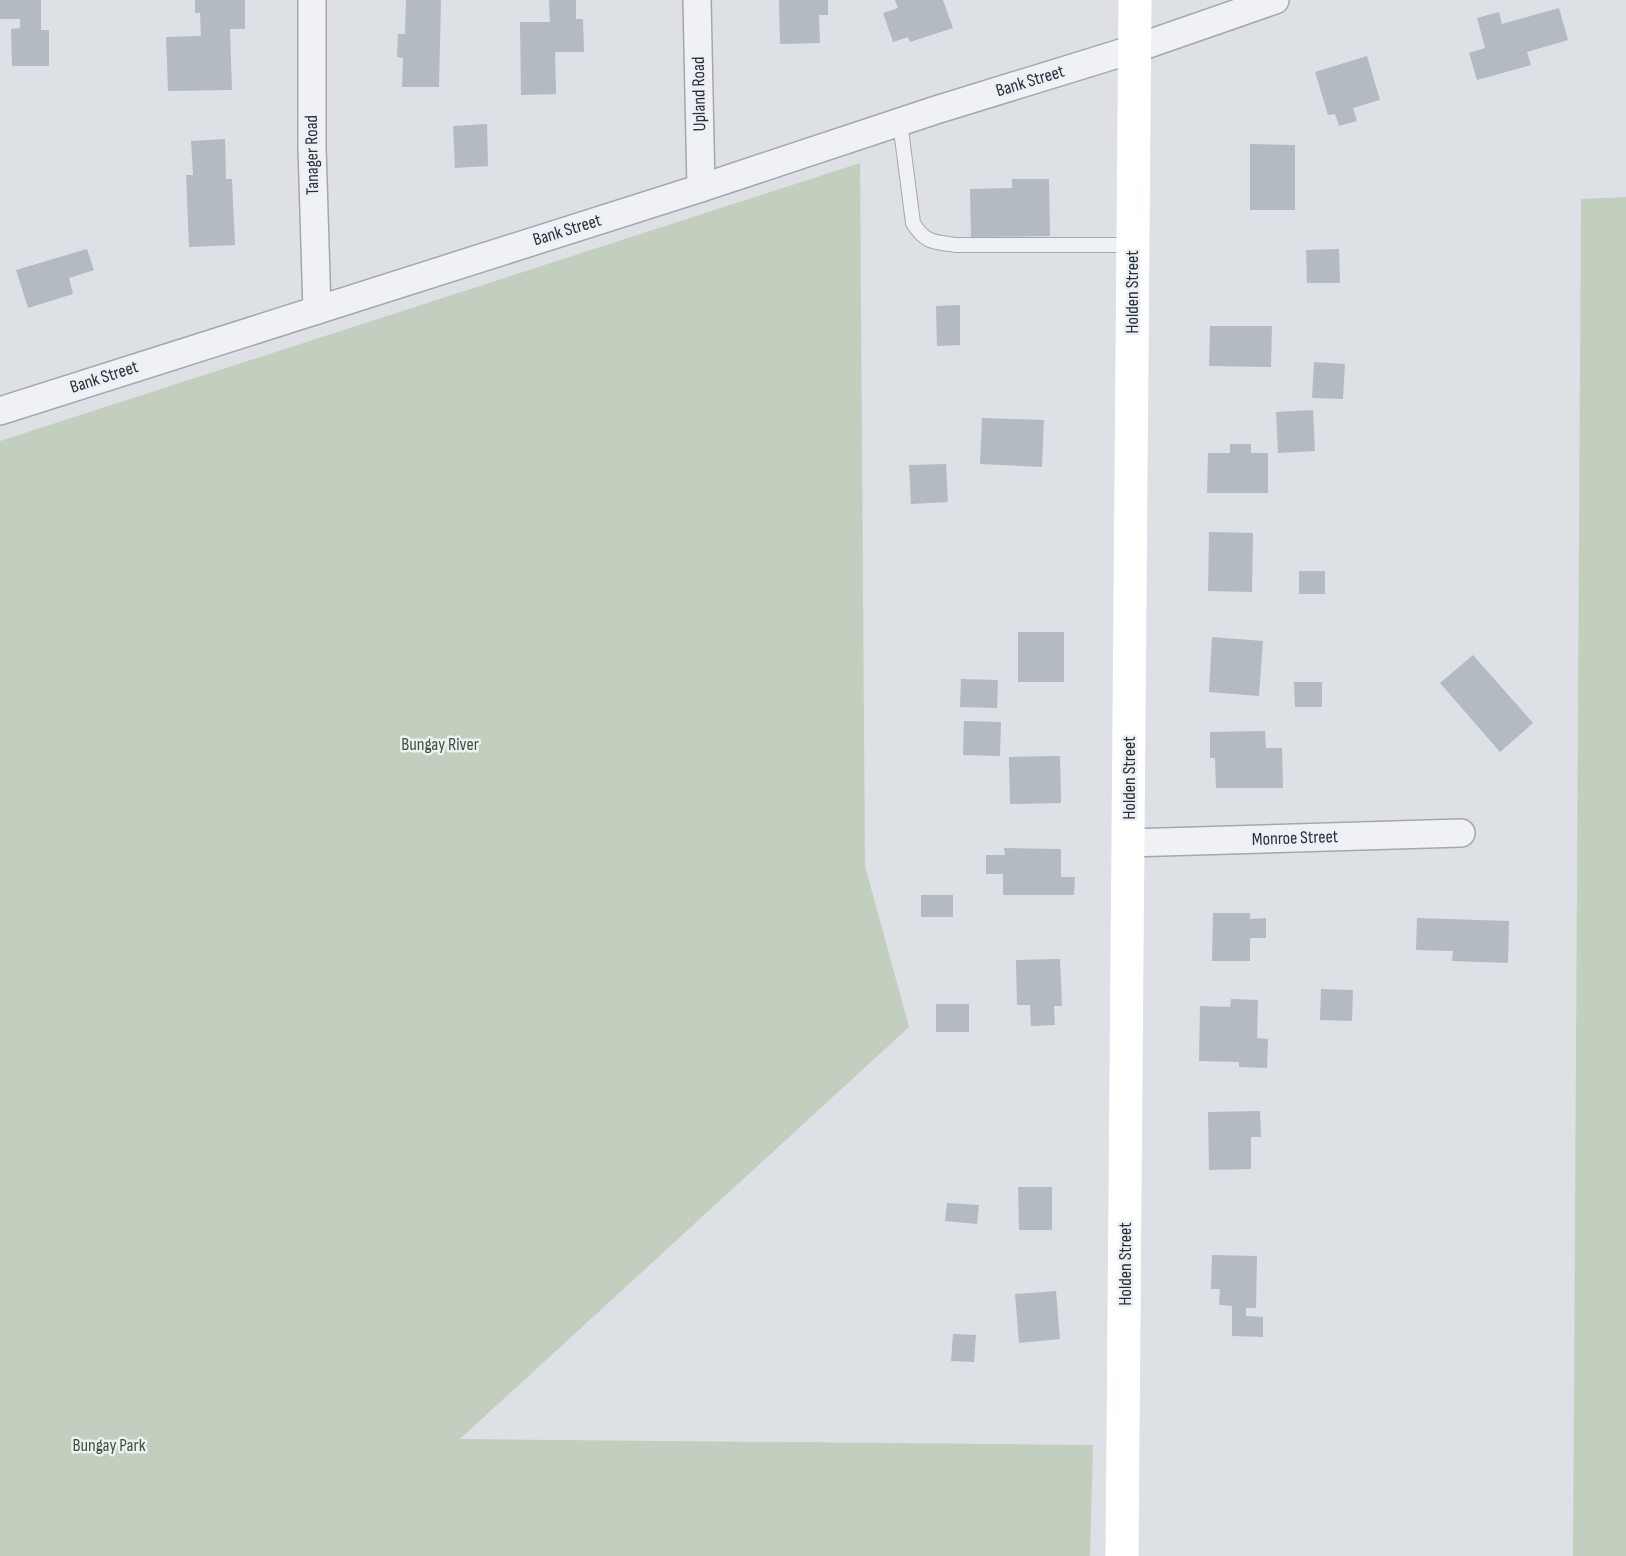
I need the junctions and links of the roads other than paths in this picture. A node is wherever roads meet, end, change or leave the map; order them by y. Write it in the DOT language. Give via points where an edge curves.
graph roads {
  1 [pos="312,0"];
  2 [pos="696,0"];
  3 [pos="1135,0"];
  4 [pos="1275,0"];
  5 [pos="1134,49"];
  6 [pos="900,122"];
  7 [pos="701,188"];
  8 [pos="1133,244"];
  9 [pos="316,310"];
  10 [pos="0,411"];
  11 [pos="1461,832"];
  12 [pos="1128,843"];
  13 [pos="1122,1556"];
  1 -- 9 [label="street, Tanager Road"];
  2 -- 7 [label="street, Upland Road"];
  3 -- 5 [label="main road, Holden Street"];
  4 -- 5 [label="street, Bank Street"];
  5 -- 6 [label="street, Bank Street"];
  5 -- 8 [label="main road, Holden Street"];
  6 -- 7 [label="street, Bank Street"];
  6 -- 8 [label="lane" via="913,223 931,242"];
  7 -- 9 [label="street, Bank Street"];
  8 -- 12 [label="main road, Holden Street"];
  9 -- 10 [label="street, Bank Street"];
  11 -- 12 [label="street, Monroe Street"];
  12 -- 13 [label="main road, Holden Street"];
}
